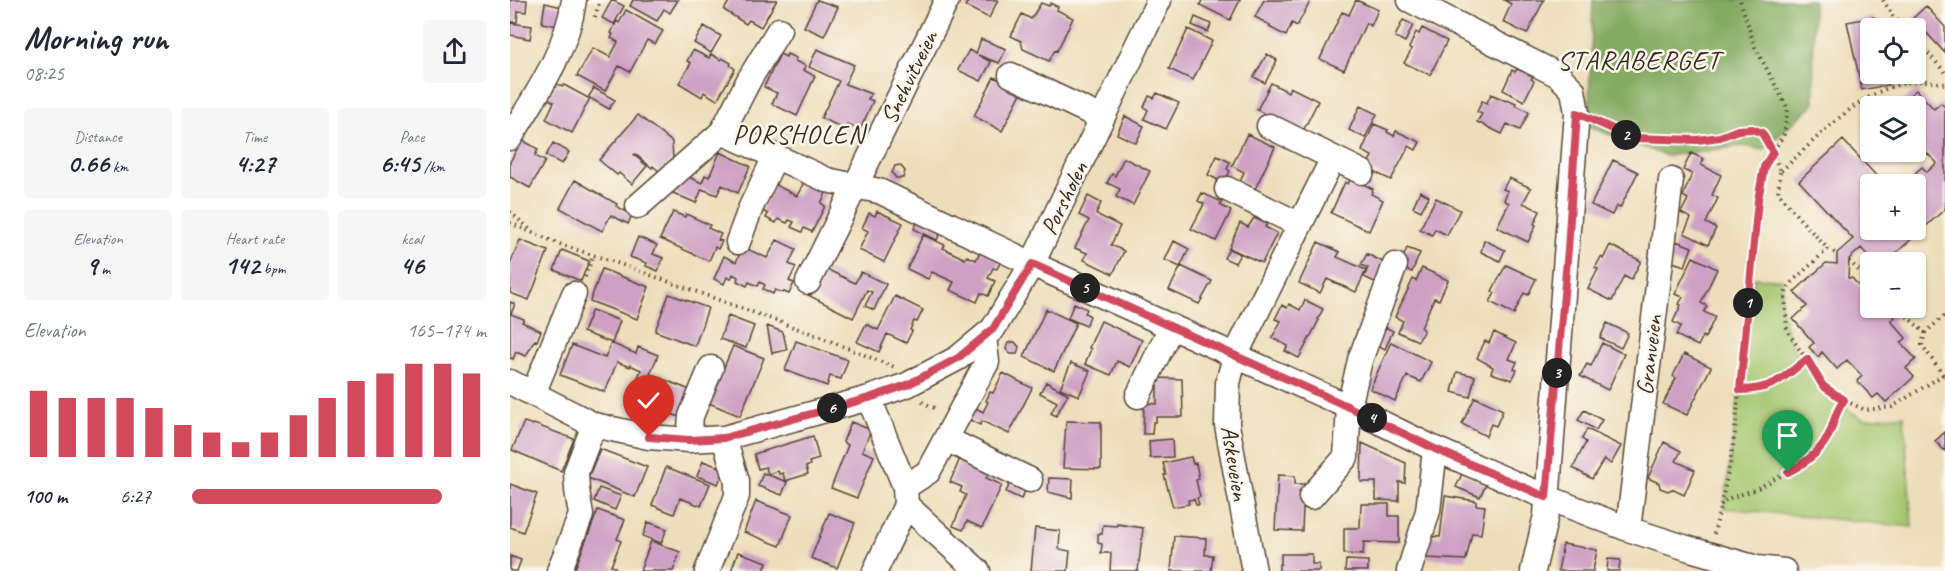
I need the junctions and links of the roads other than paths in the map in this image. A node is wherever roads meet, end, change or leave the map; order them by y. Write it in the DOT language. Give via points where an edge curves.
graph roads {
  1 [pos="574,0"];
  2 [pos="947,0"];
  3 [pos="1159,0"];
  4 [pos="1410,0"];
  5 [pos="779,30"];
  6 [pos="1011,75"];
  7 [pos="1102,118"];
  8 [pos="1269,126"];
  9 [pos="722,132"];
  10 [pos="510,138"];
  11 [pos="775,157"];
  12 [pos="1333,158"];
  13 [pos="1362,172"];
  14 [pos="1671,180"];
  15 [pos="856,186"];
  16 [pos="1227,189"];
  17 [pos="638,206"];
  18 [pos="1300,225"];
  19 [pos="738,242"];
  20 [pos="1032,264"];
  21 [pos="1395,265"];
  22 [pos="808,282"];
  23 [pos="574,294"];
  24 [pos="1172,327"];
  25 [pos="984,337"];
  26 [pos="1235,356"];
  27 [pos="711,368"];
  28 [pos="510,382"];
  29 [pos="533,394"];
  30 [pos="1138,396"];
  31 [pos="869,398"];
  32 [pos="1349,407"];
  33 [pos="594,425"];
  34 [pos="952,428"];
  35 [pos="724,438"];
  36 [pos="689,440"];
  37 [pos="1435,449"];
  38 [pos="1030,480"];
  39 [pos="905,496"];
  40 [pos="1311,497"];
  41 [pos="1546,497"];
  42 [pos="1628,529"];
  43 [pos="559,571"];
  44 [pos="707,571"];
  45 [pos="875,571"];
  46 [pos="978,571"];
  47 [pos="1254,571"];
  48 [pos="1409,571"];
  49 [pos="1533,571"];
  50 [pos="1784,571"];
  1 -- 10 [label="street" via="571,20 550,70"];
  2 -- 15 [label="street, Snehvitveien"];
  3 -- 7 [label="street, Porsholen"];
  4 -- 41 [label="street" via="1558,75 1573,90 1577,113 1568,249"];
  5 -- 9 [label="street"];
  6 -- 7 [label="street"];
  7 -- 20 [label="street, Porsholen"];
  8 -- 12 [label="street"];
  9 -- 11 [label="street"];
  9 -- 17 [label="street"];
  11 -- 15 [label="street" via="827,180"];
  11 -- 19 [label="street"];
  12 -- 13 [label="street"];
  12 -- 18 [label="street"];
  14 -- 42 [label="street, Granveien"];
  15 -- 20 [label="street" via="879,191"];
  15 -- 22 [label="street, Snehvitveien"];
  16 -- 18 [label="street"];
  18 -- 26 [label="street"];
  20 -- 24 [label="street"];
  20 -- 25 [label="street, Porsholen" via="993,329"];
  21 -- 32 [label="street" via="1363,352"];
  23 -- 29 [label="street"];
  24 -- 26 [label="street"];
  24 -- 30 [label="street"];
  25 -- 31 [label="street, Porsholen" via="958,358 907,385"];
  25 -- 34 [label="street" via="987,362"];
  26 -- 32 [label="street"];
  26 -- 47 [label="street, Askeveien" via="1228,383 1227,425"];
  27 -- 36 [label="street" via="691,416"];
  28 -- 29 [label="street, Porsholen"];
  29 -- 33 [label="street, Porsholen"];
  31 -- 35 [label="street, Porsholen"];
  31 -- 39 [label="street"];
  32 -- 37 [label="street"];
  32 -- 40 [label="street" via="1346,457"];
  33 -- 36 [label="street, Porsholen" via="649,437"];
  33 -- 43 [label="street" via="576,472 581,515"];
  34 -- 38 [label="street"];
  34 -- 39 [label="street" via="928,472"];
  35 -- 36 [label="street, Porsholen"];
  35 -- 44 [label="street" via="737,481 737,496"];
  37 -- 41 [label="street"];
  37 -- 48 [label="street" via="1428,511"];
  39 -- 45 [label="street"];
  39 -- 46 [label="street"];
  41 -- 42 [label="street"];
  41 -- 49 [label="street" via="1546,515"];
  42 -- 50 [label="street" via="1707,555"];
}
